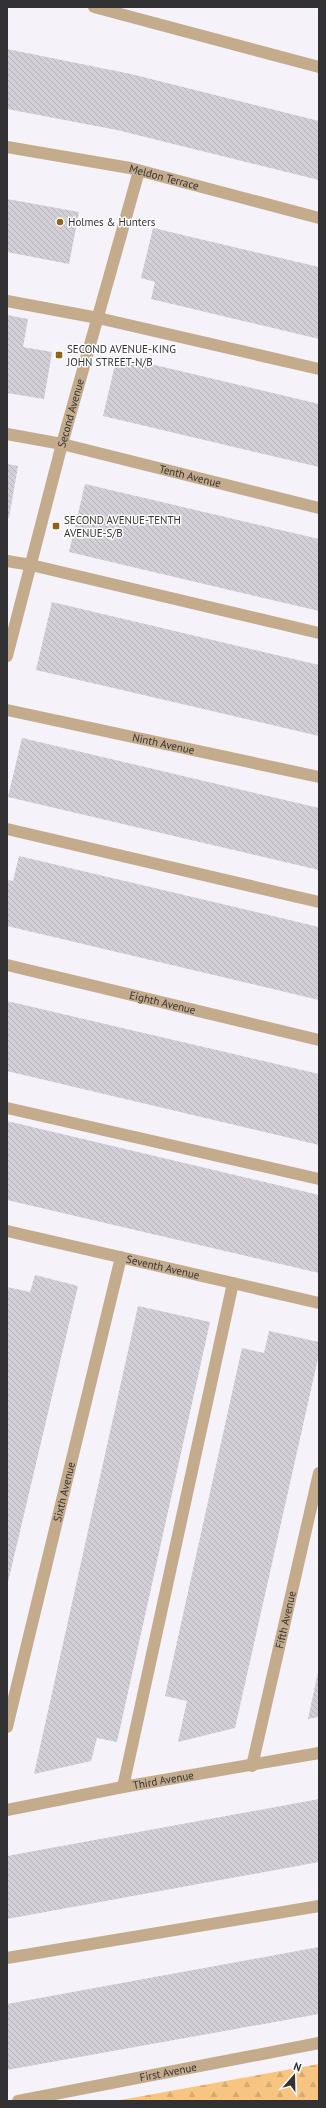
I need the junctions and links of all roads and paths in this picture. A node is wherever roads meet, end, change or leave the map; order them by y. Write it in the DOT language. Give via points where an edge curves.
graph roads {
  1 [pos="94,7"];
  2 [pos="319,66"];
  3 [pos="7,147"];
  4 [pos="140,171"];
  5 [pos="319,218"];
  6 [pos="7,301"];
  7 [pos="98,318"];
  8 [pos="319,369"];
  9 [pos="7,434"];
  10 [pos="62,444"];
  11 [pos="319,508"];
  12 [pos="7,561"];
  13 [pos="31,565"];
  14 [pos="319,633"];
  15 [pos="7,656"];
  16 [pos="7,710"];
  17 [pos="319,777"];
  18 [pos="7,829"];
  19 [pos="319,902"];
  20 [pos="7,965"];
  21 [pos="319,1040"];
  22 [pos="7,1108"];
  23 [pos="319,1179"];
  24 [pos="7,1231"];
  25 [pos="121,1257"];
  26 [pos="233,1283"];
  27 [pos="319,1303"];
  28 [pos="319,1473"];
  29 [pos="7,1727"];
  30 [pos="319,1753"];
  31 [pos="252,1766"];
  32 [pos="123,1787"];
  33 [pos="7,1810"];
  34 [pos="319,1906"];
  35 [pos="7,1958"];
  36 [pos="319,2043"];
  37 [pos="18,2101"];
  1 -- 2 [label="street"];
  3 -- 4 [label="street, Meldon Terrace"];
  4 -- 5 [label="street, Meldon Terrace"];
  4 -- 7 [label="street, Second Avenue"];
  6 -- 7 [label="street"];
  7 -- 8 [label="street"];
  7 -- 10 [label="street, Second Avenue"];
  9 -- 10 [label="street, Tenth Avenue"];
  10 -- 11 [label="street, Tenth Avenue"];
  10 -- 13 [label="street, Second Avenue"];
  12 -- 13 [label="street"];
  13 -- 14 [label="street"];
  13 -- 15 [label="street, Second Avenue"];
  16 -- 17 [label="street, Ninth Avenue"];
  18 -- 19 [label="street"];
  20 -- 21 [label="street, Eighth Avenue"];
  22 -- 23 [label="street"];
  24 -- 25 [label="street, Seventh Avenue"];
  25 -- 26 [label="street, Seventh Avenue"];
  25 -- 29 [label="street, Sixth Avenue"];
  26 -- 27 [label="street, Seventh Avenue"];
  26 -- 32 [label="street"];
  28 -- 31 [label="street, Fifth Avenue"];
  30 -- 31 [label="street, Third Avenue"];
  31 -- 32 [label="street, Third Avenue"];
  32 -- 33 [label="street, Third Avenue"];
  34 -- 35 [label="street"];
  36 -- 37 [label="street, First Avenue"];
}
